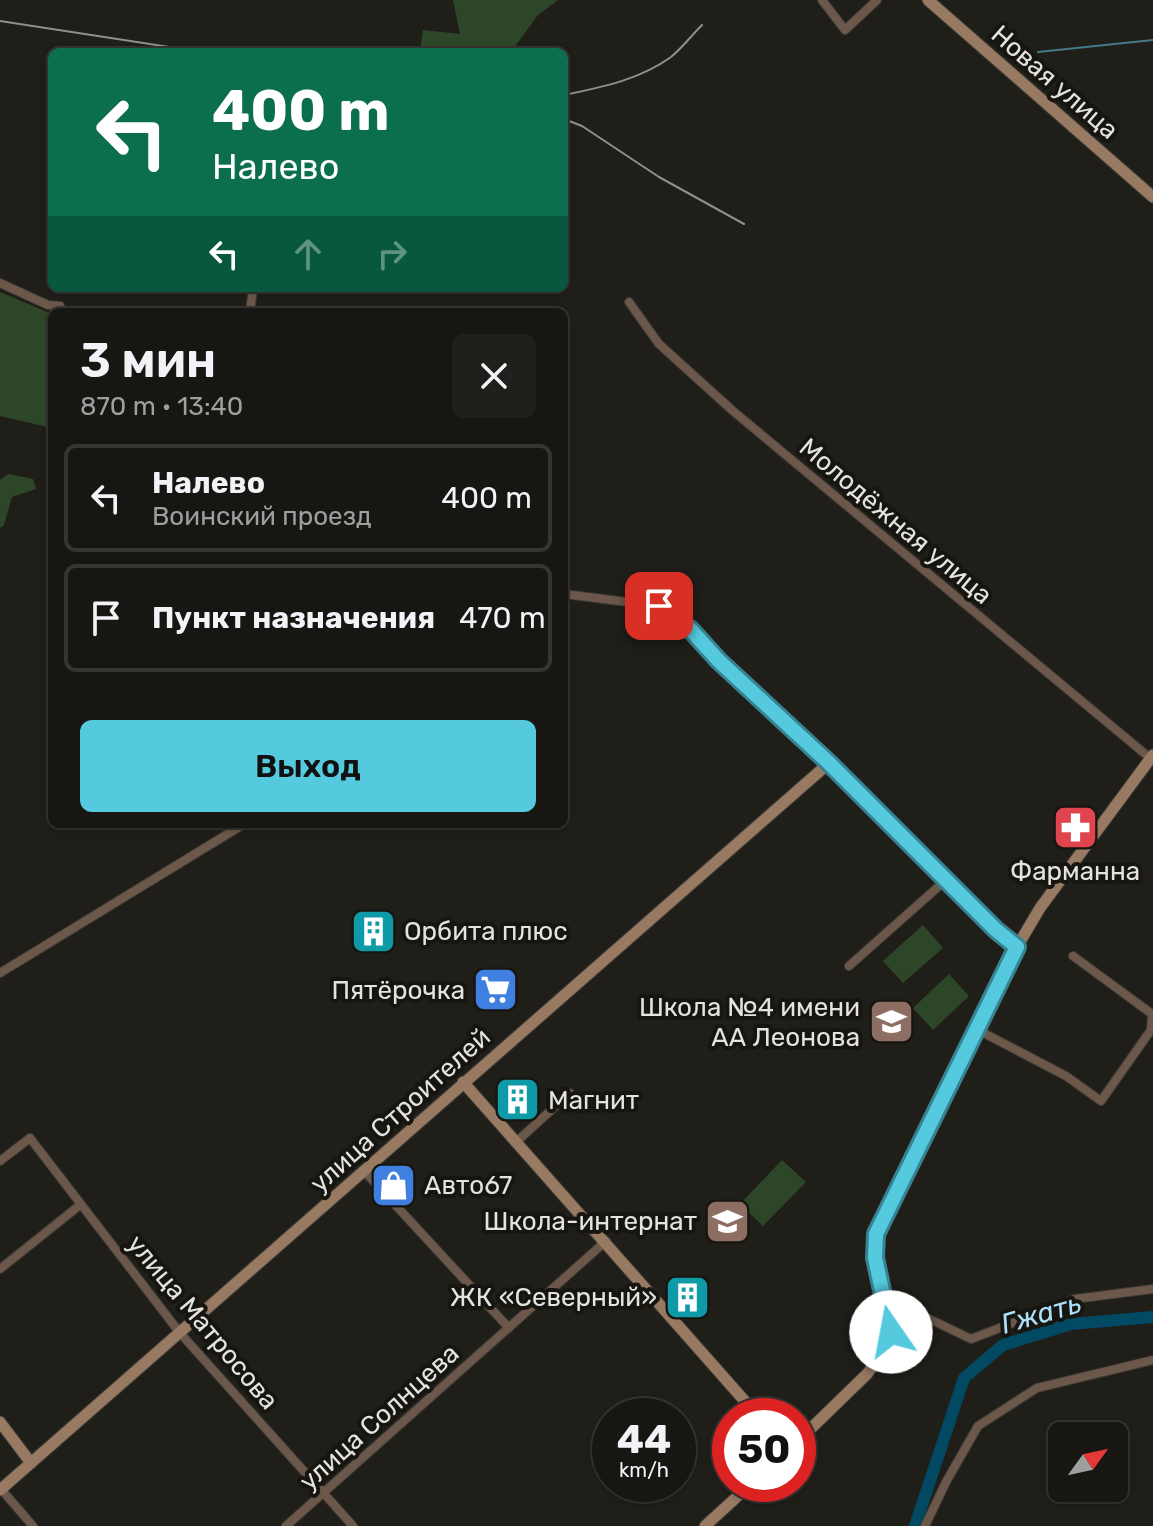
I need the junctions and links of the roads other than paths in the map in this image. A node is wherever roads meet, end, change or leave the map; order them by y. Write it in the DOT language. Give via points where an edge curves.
graph roads {
  1 [pos="822,0"];
  2 [pos="877,0"];
  3 [pos="928,0"];
  4 [pos="1153,197"];
  5 [pos="0,283"];
  6 [pos="629,302"];
  7 [pos="60,306"];
  8 [pos="568,595"];
  9 [pos="1152,757"];
  10 [pos="829,763"];
  11 [pos="237,828"];
  12 [pos="947,879"];
  13 [pos="1017,947"];
  14 [pos="1073,956"];
  15 [pos="849,966"];
  16 [pos="0,973"];
  17 [pos="978,1030"];
  18 [pos="463,1082"];
  19 [pos="570,1093"];
  20 [pos="515,1143"];
  21 [pos="0,1161"];
  22 [pos="364,1171"];
  23 [pos="80,1205"];
  24 [pos="606,1241"];
  25 [pos="0,1269"];
  26 [pos="1153,1289"];
  27 [pos="509,1328"];
  28 [pos="891,1332"];
  29 [pos="180,1333"];
  30 [pos="1153,1360"];
  31 [pos="742,1398"];
  32 [pos="0,1422"];
  33 [pos="816,1423"];
  34 [pos="31,1463"];
  35 [pos="1,1490"];
  36 [pos="324,1493"];
  37 [pos="731,1502"];
  38 [pos="33,1526"];
  39 [pos="286,1526"];
  40 [pos="353,1526"];
  41 [pos="705,1526"];
  42 [pos="925,1526"];
  1 -- 2 [label="street" via="845,30"];
  3 -- 4 [label="main road, Новая улица"];
  5 -- 7 [label="street"];
  6 -- 9 [label="street, Молодёжная улица" via="659,344 733,411"];
  8 -- 10 [label="street" via="659,606 680,628 690,629"];
  9 -- 13 [label="main road"];
  10 -- 12 [label="main road"];
  10 -- 18 [label="main road, улица Строителей"];
  11 -- 16 [label="street"];
  12 -- 13 [label="main road"];
  12 -- 15 [label="street"];
  13 -- 17 [label="main road"];
  14 -- 17 [label="street" via="1152,1014 1151,1030 1101,1101 1066,1076"];
  17 -- 28 [label="main road" via="876,1234 875,1258"];
  18 -- 20 [label="main road"];
  18 -- 22 [label="main road, улица Строителей"];
  19 -- 20 [label="street"];
  20 -- 24 [label="main road"];
  21 -- 23 [label="street, улица Матросова" via="30,1138"];
  22 -- 27 [label="street"];
  22 -- 29 [label="main road, улица Строителей"];
  23 -- 25 [label="street"];
  23 -- 29 [label="street, улица Матросова"];
  24 -- 27 [label="street, улица Солнцева"];
  24 -- 31 [label="main road"];
  26 -- 28 [label="street" via="1075,1299 971,1339 917,1313"];
  27 -- 36 [label="street, улица Солнцева"];
  28 -- 33 [label="main road" via="877,1363"];
  29 -- 34 [label="main road, улица Строителей"];
  29 -- 36 [label="street, улица Матросова"];
  30 -- 42 [label="street" via="1037,1388 978,1426"];
  32 -- 34 [label="main road"];
  34 -- 35 [label="main road, улица Строителей"];
  35 -- 38 [label="street"];
  36 -- 39 [label="street, улица Солнцева"];
  36 -- 40 [label="street, улица Матросова"];
  37 -- 41 [label="main road"];
}
